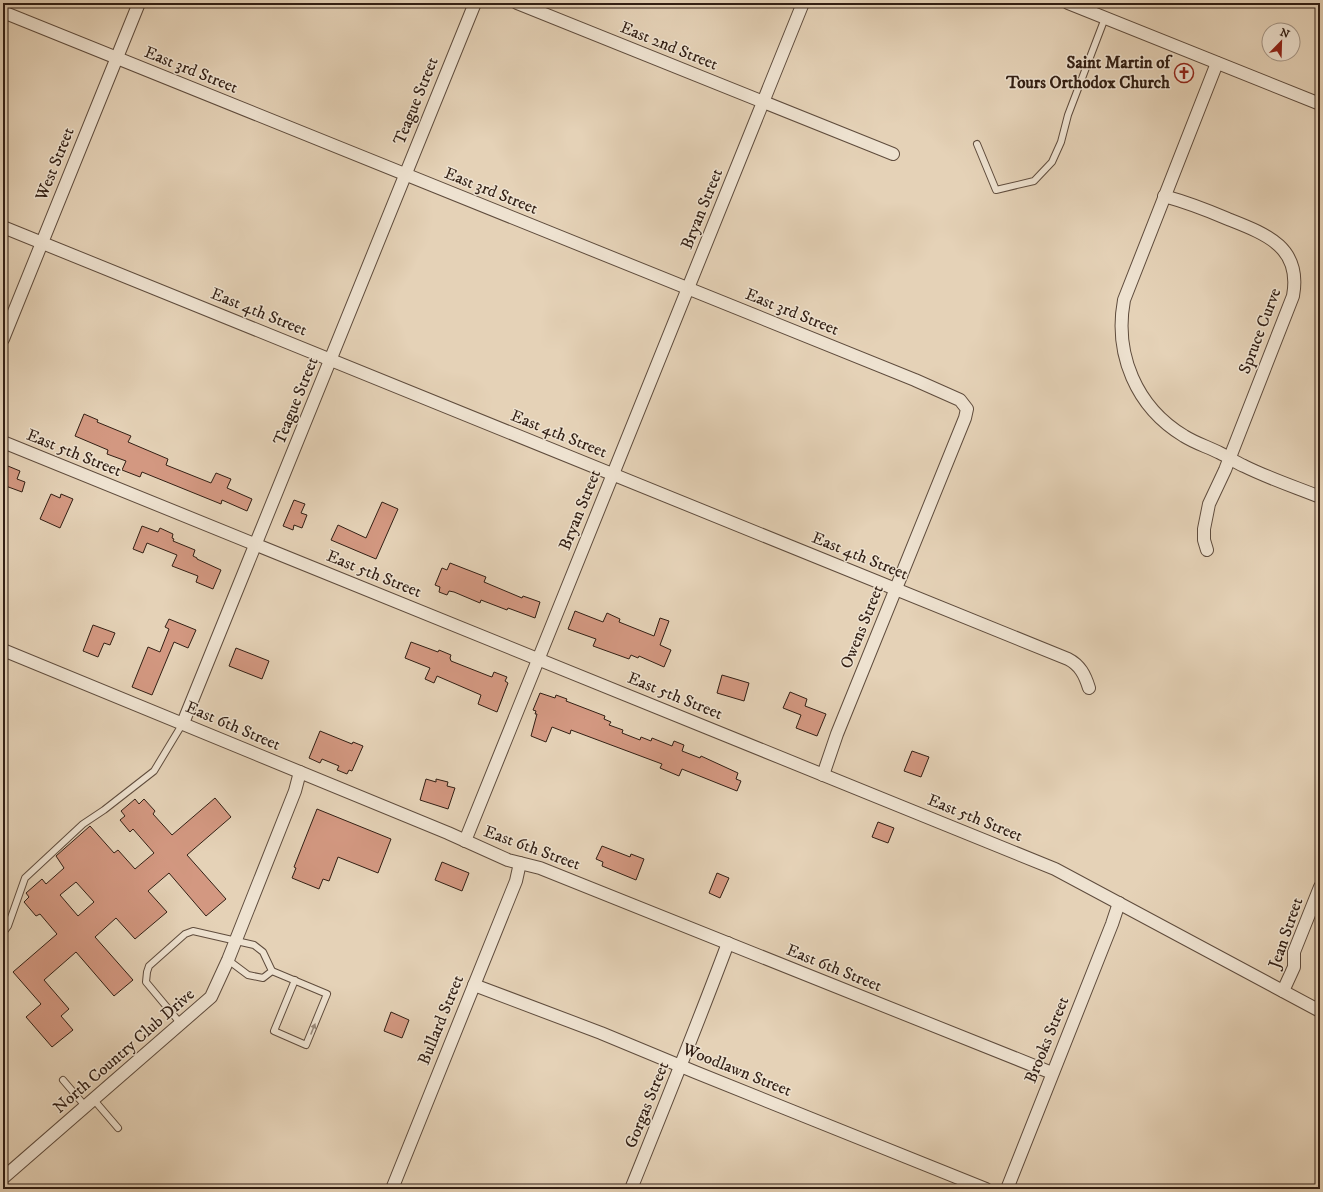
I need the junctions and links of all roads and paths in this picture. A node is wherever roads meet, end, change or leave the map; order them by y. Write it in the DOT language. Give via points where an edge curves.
graph roads {
  1 [pos="139,3"];
  2 [pos="475,3"];
  3 [pos="517,3"];
  4 [pos="803,3"];
  5 [pos="1068,3"];
  6 [pos="3,12"];
  7 [pos="1105,18"];
  8 [pos="117,58"];
  9 [pos="1217,63"];
  10 [pos="763,102"];
  11 [pos="1320,104"];
  12 [pos="977,144"];
  13 [pos="893,154"];
  14 [pos="406,175"];
  15 [pos="1164,196"];
  16 [pos="3,227"];
  17 [pos="42,243"];
  18 [pos="688,288"];
  19 [pos="3,339"];
  20 [pos="331,360"];
  21 [pos="965,404"];
  22 [pos="3,442"];
  23 [pos="1229,458"];
  24 [pos="613,474"];
  25 [pos="1320,497"];
  26 [pos="256,545"];
  27 [pos="1207,550"];
  28 [pos="896,589"];
  29 [pos="3,650"];
  30 [pos="539,659"];
  31 [pos="1089,688"];
  32 [pos="183,723"];
  33 [pos="300,772"];
  34 [pos="823,775"];
  35 [pos="465,841"];
  36 [pos="520,863"];
  37 [pos="1320,887"];
  38 [pos="1119,903"];
  39 [pos="3,933"];
  40 [pos="236,941"];
  41 [pos="728,943"];
  42 [pos="228,960"];
  43 [pos="272,971"];
  44 [pos="295,980"];
  45 [pos="474,986"];
  46 [pos="1284,991"];
  47 [pos="1320,1011"];
  48 [pos="181,1024"];
  49 [pos="681,1066"];
  50 [pos="1052,1072"];
  51 [pos="63,1080"];
  52 [pos="90,1103"];
  53 [pos="118,1128"];
  54 [pos="3,1178"];
  55 [pos="392,1189"];
  56 [pos="631,1189"];
  57 [pos="986,1189"];
  58 [pos="1007,1189"];
  1 -- 8 [label="street, West Street"];
  2 -- 14 [label="street, Teague Street"];
  3 -- 10 [label="street, East 2nd Street"];
  4 -- 10 [label="street, Bryan Street"];
  5 -- 7 [label="street"];
  6 -- 8 [label="street, East 3rd Street"];
  7 -- 9 [label="street"];
  7 -- 12 [label="lane" via="1068,115 1062,142 1052,162 1034,181 996,190"];
  8 -- 14 [label="street, East 3rd Street"];
  8 -- 17 [label="street, West Street"];
  9 -- 11 [label="street"];
  9 -- 15 [label="street"];
  10 -- 13 [label="street"];
  10 -- 18 [label="street, Bryan Street"];
  14 -- 18 [label="street, East 3rd Street"];
  14 -- 20 [label="street, Teague Street"];
  15 -- 23 [label="street" via="1124,300 1122,327 1125,360 1138,391 1161,419 1184,436"];
  15 -- 23 [label="street, Spruce Curve" via="1197,206 1272,238 1287,254 1295,277 1293,296"];
  16 -- 17 [label="street, East 4th Street"];
  17 -- 19 [label="street, West Street"];
  17 -- 20 [label="street, East 4th Street"];
  18 -- 21 [label="street, East 3rd Street" via="915,380"];
  18 -- 24 [label="street, Bryan Street"];
  20 -- 24 [label="street, East 4th Street"];
  20 -- 26 [label="street, Teague Street"];
  21 -- 28 [label="street, Owens Street" via="968,409 965,418"];
  22 -- 26 [label="street, East 5th Street"];
  23 -- 25 [label="street" via="1256,472"];
  23 -- 27 [label="street, Spruce Curve" via="1208,509 1204,529"];
  24 -- 28 [label="street, East 4th Street"];
  24 -- 30 [label="street, Bryan Street"];
  26 -- 30 [label="street, East 5th Street"];
  26 -- 32 [label="street, Teague Street"];
  28 -- 31 [label="street, East 4th Street" via="1074,662 1084,673"];
  28 -- 34 [label="street, Owens Street"];
  29 -- 32 [label="street, East 6th Street"];
  30 -- 34 [label="street, East 5th Street"];
  30 -- 35 [label="street, Bryan Street"];
  32 -- 33 [label="street, East 6th Street"];
  32 -- 39 [label="lane" via="154,770 83,824 25,878 8,926"];
  33 -- 35 [label="street, East 6th Street"];
  33 -- 40 [label="street, North Country Club Drive" via="295,791"];
  34 -- 38 [label="street, East 5th Street" via="1054,869"];
  35 -- 36 [label="street, East 6th Street"];
  36 -- 41 [label="street, East 6th Street" via="540,868"];
  36 -- 45 [label="street, Bullard Street" via="516,881"];
  37 -- 46 [label="street, Jean Street" via="1294,952 1294,966"];
  38 -- 46 [label="street, East 5th Street"];
  38 -- 50 [label="street, Brooks Street"];
  40 -- 42 [label="street, North Country Club Drive"];
  40 -- 43 [label="lane" via="254,945 263,952"];
  40 -- 48 [label="lane" via="193,931 185,934 149,966 146,982"];
  41 -- 49 [label="street, Gorgas Street"];
  41 -- 50 [label="street, East 6th Street"];
  42 -- 43 [label="lane" via="248,976 263,978"];
  42 -- 48 [label="street, North Country Club Drive" via="211,997"];
  43 -- 44 [label="lane"];
  44 -- 44 [label="lane, one-way" via="274,1031 306,1045 328,994"];
  45 -- 49 [label="street, Woodlawn Street"];
  45 -- 55 [label="street, Bullard Street"];
  46 -- 47 [label="street, East 5th Street"];
  48 -- 52 [label="street, North Country Club Drive"];
  49 -- 56 [label="street, Gorgas Street"];
  49 -- 57 [label="street, Woodlawn Street"];
  50 -- 58 [label="street, Brooks Street"];
  51 -- 52 [label="lane"];
  52 -- 53 [label="lane"];
  52 -- 54 [label="street, North Country Club Drive"];
}
